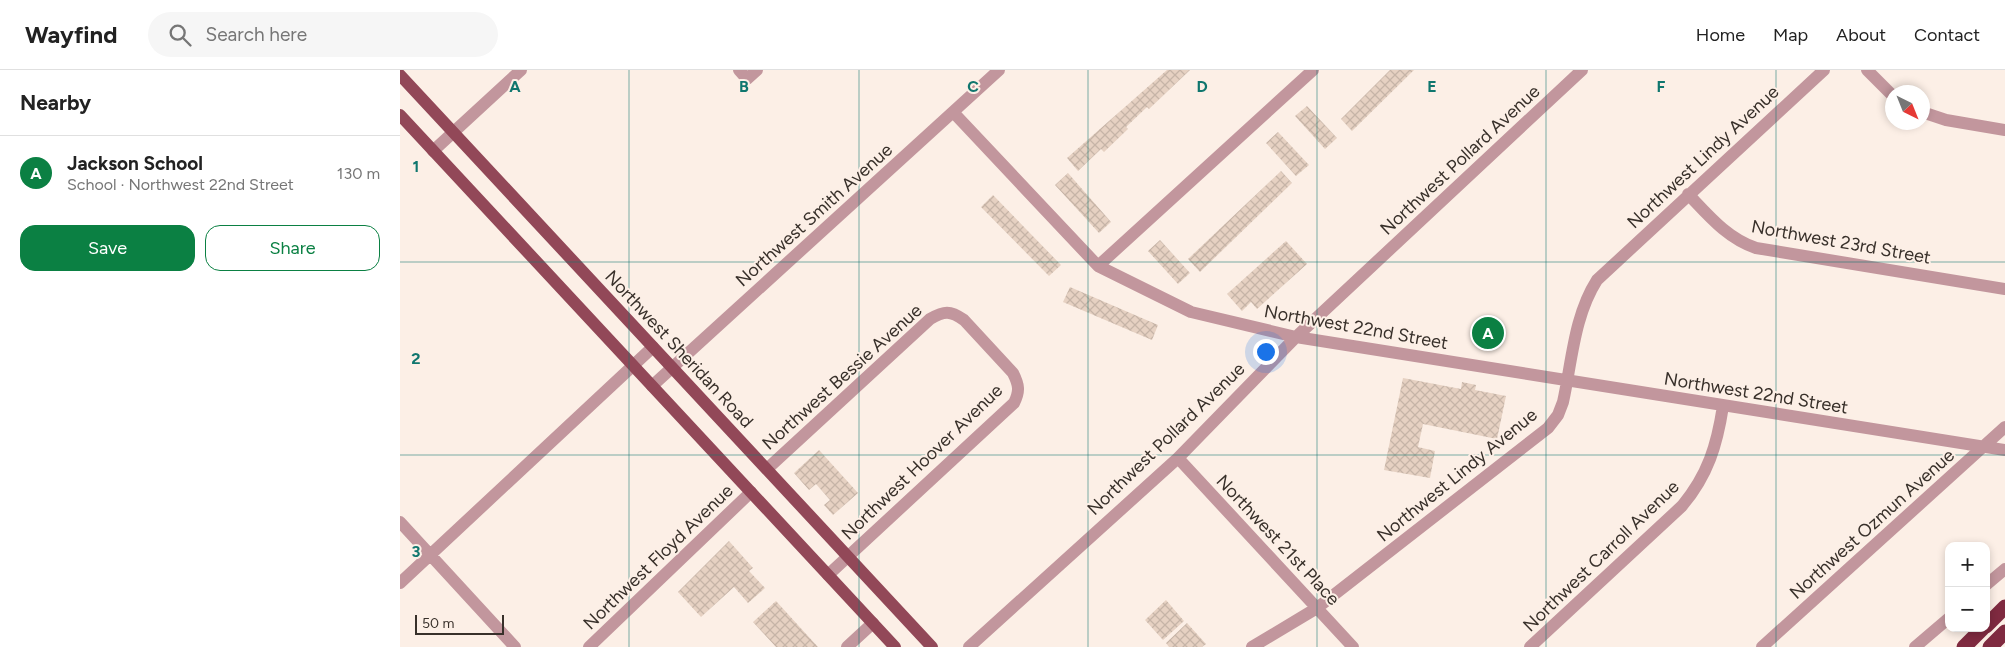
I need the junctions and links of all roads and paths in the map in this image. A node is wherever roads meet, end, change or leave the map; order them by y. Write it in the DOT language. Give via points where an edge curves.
graph roads {
  1 [pos="521,70"];
  2 [pos="757,70"];
  3 [pos="999,70"];
  4 [pos="1313,70"];
  5 [pos="1582,70"];
  6 [pos="1824,70"];
  7 [pos="1867,70"];
  8 [pos="400,75"];
  9 [pos="743,75"];
  10 [pos="1885,88"];
  11 [pos="953,112"];
  12 [pos="400,115"];
  13 [pos="1930,115"];
  14 [pos="2005,130"];
  15 [pos="453,133"];
  16 [pos="433,151"];
  17 [pos="1688,194"];
  18 [pos="1098,266"];
  19 [pos="2005,289"];
  20 [pos="1296,337"];
  21 [pos="988,345"];
  22 [pos="653,347"];
  23 [pos="634,366"];
  24 [pos="672,367"];
  25 [pos="1568,380"];
  26 [pos="652,386"];
  27 [pos="1724,406"];
  28 [pos="2005,427"];
  29 [pos="1984,446"];
  30 [pos="2005,450"];
  31 [pos="1178,458"];
  32 [pos="766,469"];
  33 [pos="751,492"];
  34 [pos="400,522"];
  35 [pos="430,555"];
  36 [pos="848,556"];
  37 [pos="2005,569"];
  38 [pos="828,575"];
  39 [pos="400,582"];
  40 [pos="1990,582"];
  41 [pos="2005,607"];
  42 [pos="1317,608"];
  43 [pos="1945,621"];
  44 [pos="1990,622"];
  45 [pos="873,623"];
  46 [pos="1980,632"];
  47 [pos="2005,632"];
  48 [pos="515,647"];
  49 [pos="588,647"];
  50 [pos="847,647"];
  51 [pos="895,647"];
  52 [pos="932,647"];
  53 [pos="970,647"];
  54 [pos="1252,647"];
  55 [pos="1353,647"];
  56 [pos="1530,647"];
  57 [pos="1762,647"];
  58 [pos="1915,647"];
  59 [pos="1964,647"];
  60 [pos="1990,647"];
  1 -- 15 [label="street"];
  2 -- 9 [label="street"];
  3 -- 11 [label="street, Northwest Smith Avenue"];
  4 -- 18 [label="street"];
  5 -- 20 [label="street, Northwest Pollard Avenue"];
  6 -- 17 [label="street, Northwest Lindy Avenue"];
  7 -- 10 [label="street"];
  8 -- 15 [label="main road, Northwest Sheridan Road"];
  11 -- 18 [label="street, Northwest 22nd Street"];
  11 -- 24 [label="street, Northwest Smith Avenue"];
  12 -- 16 [label="main road"];
  13 -- 14 [label="street"];
  15 -- 16 [label="street"];
  15 -- 22 [label="main road, Northwest Sheridan Road"];
  16 -- 23 [label="main road"];
  17 -- 19 [label="street, Northwest 23rd Street" via="1723,231 1756,248"];
  17 -- 25 [label="street, Northwest Lindy Avenue" via="1593,285 1580,317"];
  18 -- 20 [label="street, Northwest 22nd Street" via="1191,312"];
  20 -- 25 [label="street, Northwest 22nd Street"];
  20 -- 31 [label="street, Northwest Pollard Avenue"];
  21 -- 32 [label="street, Northwest Bessie Avenue" via="964,320 944,311 930,319"];
  21 -- 36 [label="street, Northwest Hoover Avenue" via="1019,384 1014,403"];
  22 -- 23 [label="street"];
  22 -- 24 [label="main road, Northwest Sheridan Road"];
  23 -- 26 [label="main road"];
  23 -- 35 [label="street"];
  24 -- 26 [label="street, Northwest Smith Avenue"];
  24 -- 32 [label="main road, Northwest Sheridan Road"];
  25 -- 27 [label="street, Northwest 22nd Street"];
  25 -- 42 [label="street, Northwest Lindy Avenue" via="1558,415 1548,428"];
  26 -- 33 [label="main road"];
  27 -- 29 [label="street, Northwest 22nd Street"];
  27 -- 56 [label="street, Northwest Carroll Avenue" via="1715,451 1694,492"];
  28 -- 29 [label="street, Northwest Ozmun Avenue"];
  29 -- 30 [label="street, Northwest 22nd Street"];
  29 -- 57 [label="street, Northwest Ozmun Avenue"];
  31 -- 42 [label="street, Northwest 21st Place"];
  31 -- 53 [label="street, Northwest Pollard Avenue"];
  32 -- 36 [label="main road, Northwest Sheridan Road"];
  33 -- 38 [label="main road"];
  33 -- 49 [label="street, Northwest Floyd Avenue"];
  34 -- 35 [label="street"];
  35 -- 39 [label="street"];
  35 -- 48 [label="street"];
  36 -- 38 [label="street, Northwest Hoover Avenue"];
  36 -- 52 [label="main road, Northwest Sheridan Road"];
  37 -- 40 [label="street"];
  38 -- 45 [label="main road"];
  41 -- 44 [label="highway"];
  42 -- 54 [label="street, Northwest Lindy Avenue"];
  42 -- 55 [label="street, Northwest 21st Place"];
  43 -- 58 [label="street"];
  45 -- 50 [label="street"];
  45 -- 51 [label="main road"];
  46 -- 59 [label="highway"];
  47 -- 60 [label="highway"];
}
